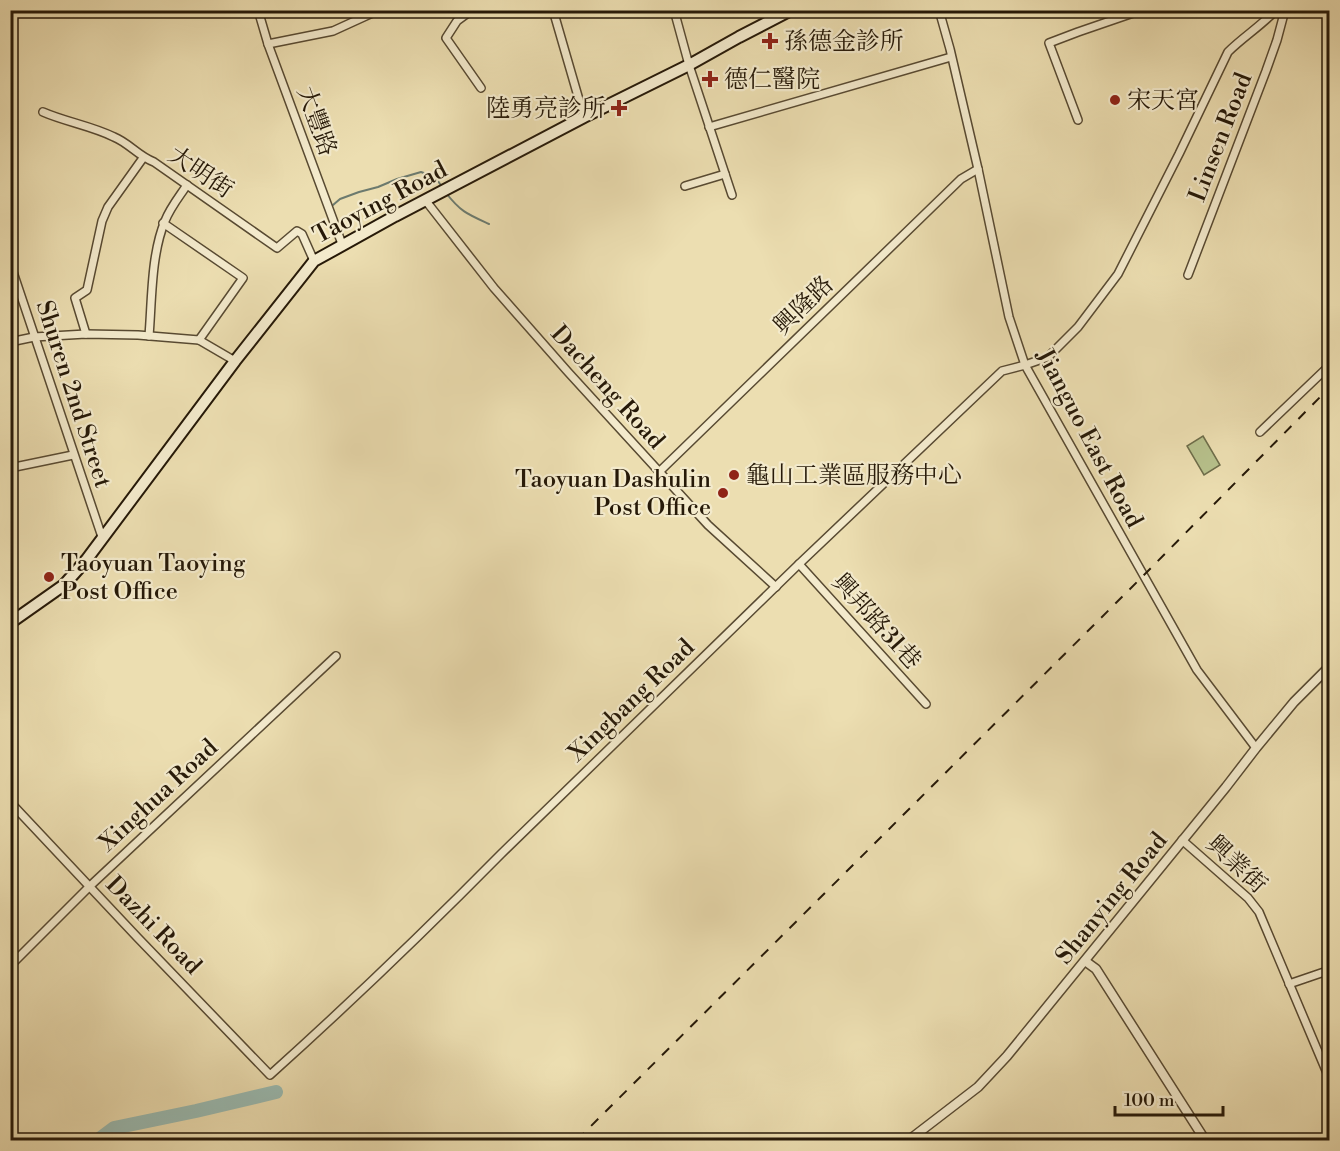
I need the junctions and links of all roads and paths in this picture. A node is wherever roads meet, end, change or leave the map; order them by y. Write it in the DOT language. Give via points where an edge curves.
graph roads {
  1 [pos="258,10"];
  2 [pos="379,10"];
  3 [pos="472,10"];
  4 [pos="553,10"];
  5 [pos="674,10"];
  6 [pos="791,10"];
  7 [pos="939,10"];
  8 [pos="1142,10"];
  9 [pos="1276,10"];
  10 [pos="1285,10"];
  11 [pos="268,45"];
  12 [pos="951,57"];
  13 [pos="689,65"];
  14 [pos="481,88"];
  15 [pos="43,112"];
  16 [pos="584,117"];
  17 [pos="1078,120"];
  18 [pos="709,127"];
  19 [pos="143,158"];
  20 [pos="978,169"];
  21 [pos="725,174"];
  22 [pos="187,185"];
  23 [pos="685,186"];
  24 [pos="732,195"];
  25 [pos="426,201"];
  26 [pos="163,223"];
  27 [pos="342,244"];
  28 [pos="314,261"];
  29 [pos="10,263"];
  30 [pos="1188,275"];
  31 [pos="86,334"];
  32 [pos="149,336"];
  33 [pos="34,337"];
  34 [pos="198,339"];
  35 [pos="10,342"];
  36 [pos="235,361"];
  37 [pos="1025,365"];
  38 [pos="1329,365"];
  39 [pos="1260,432"];
  40 [pos="73,454"];
  41 [pos="10,468"];
  42 [pos="659,472"];
  43 [pos="102,537"];
  44 [pos="799,564"];
  45 [pos="776,587"];
  46 [pos="10,623"];
  47 [pos="336,656"];
  48 [pos="1329,666"];
  49 [pos="926,704"];
  50 [pos="1256,748"];
  51 [pos="10,802"];
  52 [pos="1182,840"];
  53 [pos="90,886"];
  54 [pos="1085,962"];
  55 [pos="10,966"];
  56 [pos="1329,970"];
  57 [pos="1289,984"];
  58 [pos="270,1075"];
  59 [pos="1329,1080"];
  60 [pos="909,1140"];
  61 [pos="1205,1140"];
  1 -- 11 [label="street, 大豐路"];
  2 -- 11 [label="street" via="333,31"];
  3 -- 14 [label="street" via="457,21 446,38"];
  4 -- 16 [label="street"];
  5 -- 13 [label="street"];
  6 -- 13 [label="main road, Taoying Road"];
  7 -- 12 [label="street, Jianguo East Road"];
  8 -- 17 [label="street" via="1049,43"];
  9 -- 37 [label="street, Xingbang Road" via="1228,52 1118,274 1078,327 1048,357"];
  10 -- 30 [label="street, Linsen Road" via="1266,71"];
  11 -- 27 [label="street, 大豐路"];
  12 -- 18 [label="street"];
  12 -- 20 [label="street, Jianguo East Road"];
  13 -- 16 [label="main road, Taoying Road"];
  13 -- 18 [label="street"];
  15 -- 19 [label="street, 大明街" via="116,137"];
  16 -- 25 [label="main road, Taoying Road"];
  18 -- 21 [label="street"];
  19 -- 22 [label="street, 大明街"];
  19 -- 31 [label="street" via="108,207 87,290 75,298"];
  20 -- 37 [label="street, Jianguo East Road" via="1009,317"];
  20 -- 42 [label="street, 興隆路" via="961,179"];
  21 -- 23 [label="street"];
  21 -- 24 [label="street"];
  22 -- 26 [label="street"];
  22 -- 28 [label="street, 大明街" via="277,248 297,231"];
  25 -- 27 [label="main road, Taoying Road"];
  25 -- 42 [label="street, Dacheng Road" via="494,288"];
  26 -- 32 [label="street" via="156,250"];
  26 -- 34 [label="street" via="243,278"];
  27 -- 28 [label="main road, Taoying Road"];
  28 -- 36 [label="main road, Taoying Road"];
  29 -- 33 [label="street, Shuren 2nd Street"];
  31 -- 32 [label="street"];
  31 -- 33 [label="street"];
  32 -- 34 [label="street"];
  33 -- 35 [label="street"];
  33 -- 40 [label="street, Shuren 2nd Street"];
  34 -- 36 [label="street"];
  36 -- 43 [label="main road, Taoying Road"];
  37 -- 44 [label="street, Xingbang Road" via="1002,371"];
  37 -- 50 [label="street, Jianguo East Road" via="1197,670"];
  38 -- 39 [label="street"];
  40 -- 41 [label="street"];
  40 -- 43 [label="street, Shuren 2nd Street"];
  42 -- 45 [label="street, Dacheng Road" via="708,525"];
  43 -- 46 [label="main road, Taoying Road" via="64,585"];
  44 -- 45 [label="street, Xingbang Road"];
  44 -- 49 [label="street, 興邦路31巷"];
  45 -- 58 [label="street, Xingbang Road" via="456,900"];
  47 -- 53 [label="street, Xinghua Road"];
  48 -- 50 [label="street, Shanying Road"];
  50 -- 52 [label="street, Shanying Road"];
  51 -- 53 [label="street, Dazhi Road"];
  52 -- 54 [label="street, Shanying Road"];
  52 -- 57 [label="street, 興業街" via="1259,912"];
  53 -- 55 [label="street, Xinghua Road"];
  53 -- 58 [label="street, Dazhi Road"];
  54 -- 60 [label="street, Shanying Road" via="978,1087"];
  54 -- 61 [label="street" via="1096,969"];
  56 -- 57 [label="street"];
  57 -- 59 [label="street, 興業街"];
}
